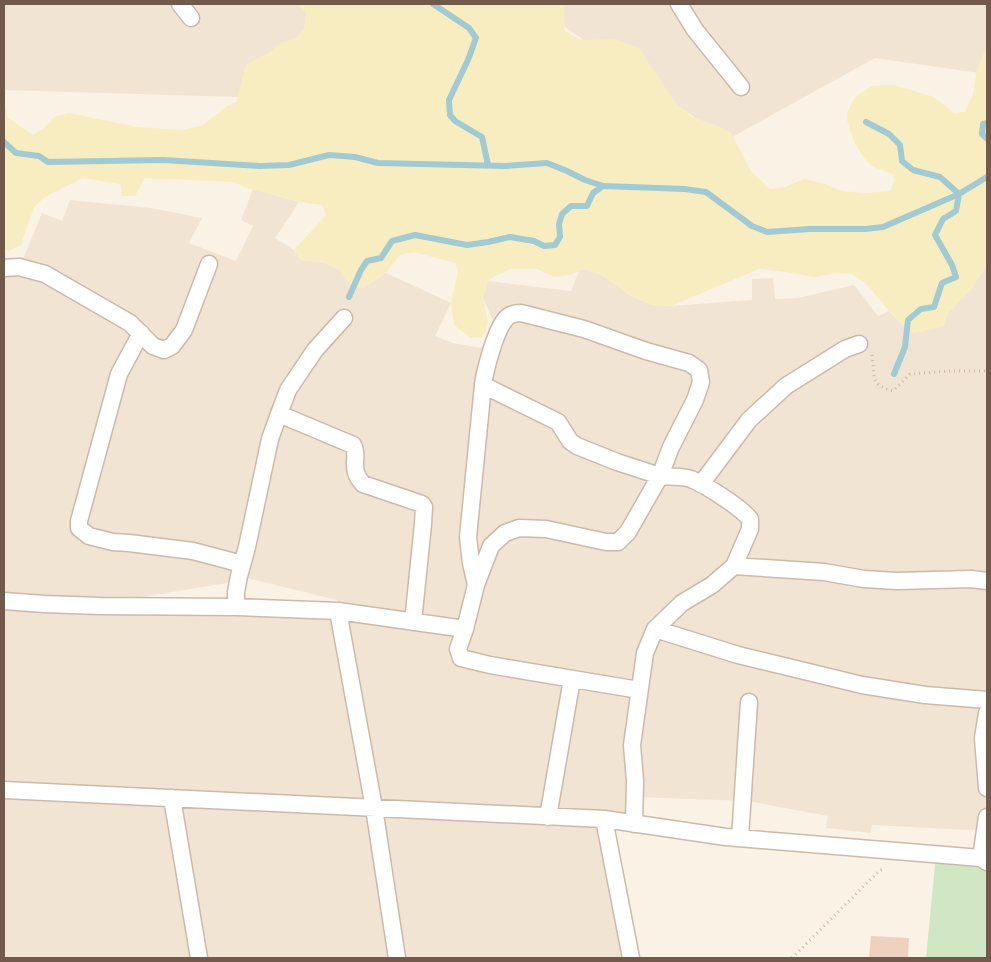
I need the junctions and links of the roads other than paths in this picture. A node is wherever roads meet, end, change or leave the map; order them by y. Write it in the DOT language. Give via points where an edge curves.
graph roads {
  1 [pos="180,4"];
  2 [pos="679,4"];
  3 [pos="191,18"];
  4 [pos="741,87"];
  5 [pos="209,264"];
  6 [pos="4,268"];
  7 [pos="344,318"];
  8 [pos="141,334"];
  9 [pos="859,344"];
  10 [pos="483,385"];
  11 [pos="279,414"];
  12 [pos="660,476"];
  13 [pos="701,484"];
  14 [pos="242,564"];
  15 [pos="734,566"];
  16 [pos="987,580"];
  17 [pos="476,585"];
  18 [pos="4,602"];
  19 [pos="236,607"];
  20 [pos="338,611"];
  21 [pos="413,622"];
  22 [pos="465,629"];
  23 [pos="655,629"];
  24 [pos="572,679"];
  25 [pos="640,690"];
  26 [pos="987,700"];
  27 [pos="748,702"];
  28 [pos="987,714"];
  29 [pos="987,788"];
  30 [pos="4,790"];
  31 [pos="172,798"];
  32 [pos="374,808"];
  33 [pos="548,817"];
  34 [pos="987,817"];
  35 [pos="604,819"];
  36 [pos="634,824"];
  37 [pos="740,838"];
  38 [pos="984,860"];
  39 [pos="199,958"];
  40 [pos="397,958"];
  41 [pos="631,958"];
  1 -- 3 [label="street"];
  2 -- 4 [label="street" via="695,30"];
  5 -- 8 [label="street" via="184,330 172,346 159,349"];
  6 -- 8 [label="street" via="19,267 44,274 130,324"];
  7 -- 11 [label="street" via="315,350 288,390"];
  8 -- 14 [label="street" via="120,374 79,528 89,536 113,542 193,551"];
  9 -- 13 [label="street" via="844,349 786,386 748,420"];
  10 -- 12 [label="street" via="558,422 577,446"];
  10 -- 12 [label="street" via="498,330 504,320 521,312 689,363 699,370 701,382"];
  10 -- 17 [label="street" via="468,537"];
  11 -- 14 [label="street" via="270,439"];
  11 -- 21 [label="street" via="353,445 355,469 363,484 422,504 423,524"];
  12 -- 13 [label="street" via="690,478"];
  12 -- 17 [label="street" via="628,532 618,542 519,528 505,533 491,546"];
  13 -- 15 [label="street" via="750,519 750,529"];
  14 -- 19 [label="street"];
  15 -- 16 [label="street" via="897,581"];
  15 -- 23 [label="street" via="712,585 682,603"];
  17 -- 22 [label="street"];
  18 -- 19 [label="street"];
  19 -- 20 [label="street"];
  20 -- 21 [label="street"];
  20 -- 32 [label="street"];
  21 -- 22 [label="street"];
  22 -- 24 [label="street" via="458,649 461,658"];
  23 -- 25 [label="street" via="645,654"];
  23 -- 26 [label="street" via="738,655 862,685"];
  24 -- 25 [label="street"];
  24 -- 33 [label="street"];
  25 -- 36 [label="street" via="632,745"];
  27 -- 37 [label="street"];
  28 -- 29 [label="street" via="982,738"];
  30 -- 31 [label="street"];
  31 -- 32 [label="street"];
  31 -- 39 [label="street"];
  32 -- 33 [label="street"];
  32 -- 40 [label="street"];
  33 -- 35 [label="street"];
  34 -- 38 [label="street"];
  35 -- 36 [label="street"];
  35 -- 41 [label="street"];
  36 -- 37 [label="street"];
  37 -- 38 [label="street"];
}
